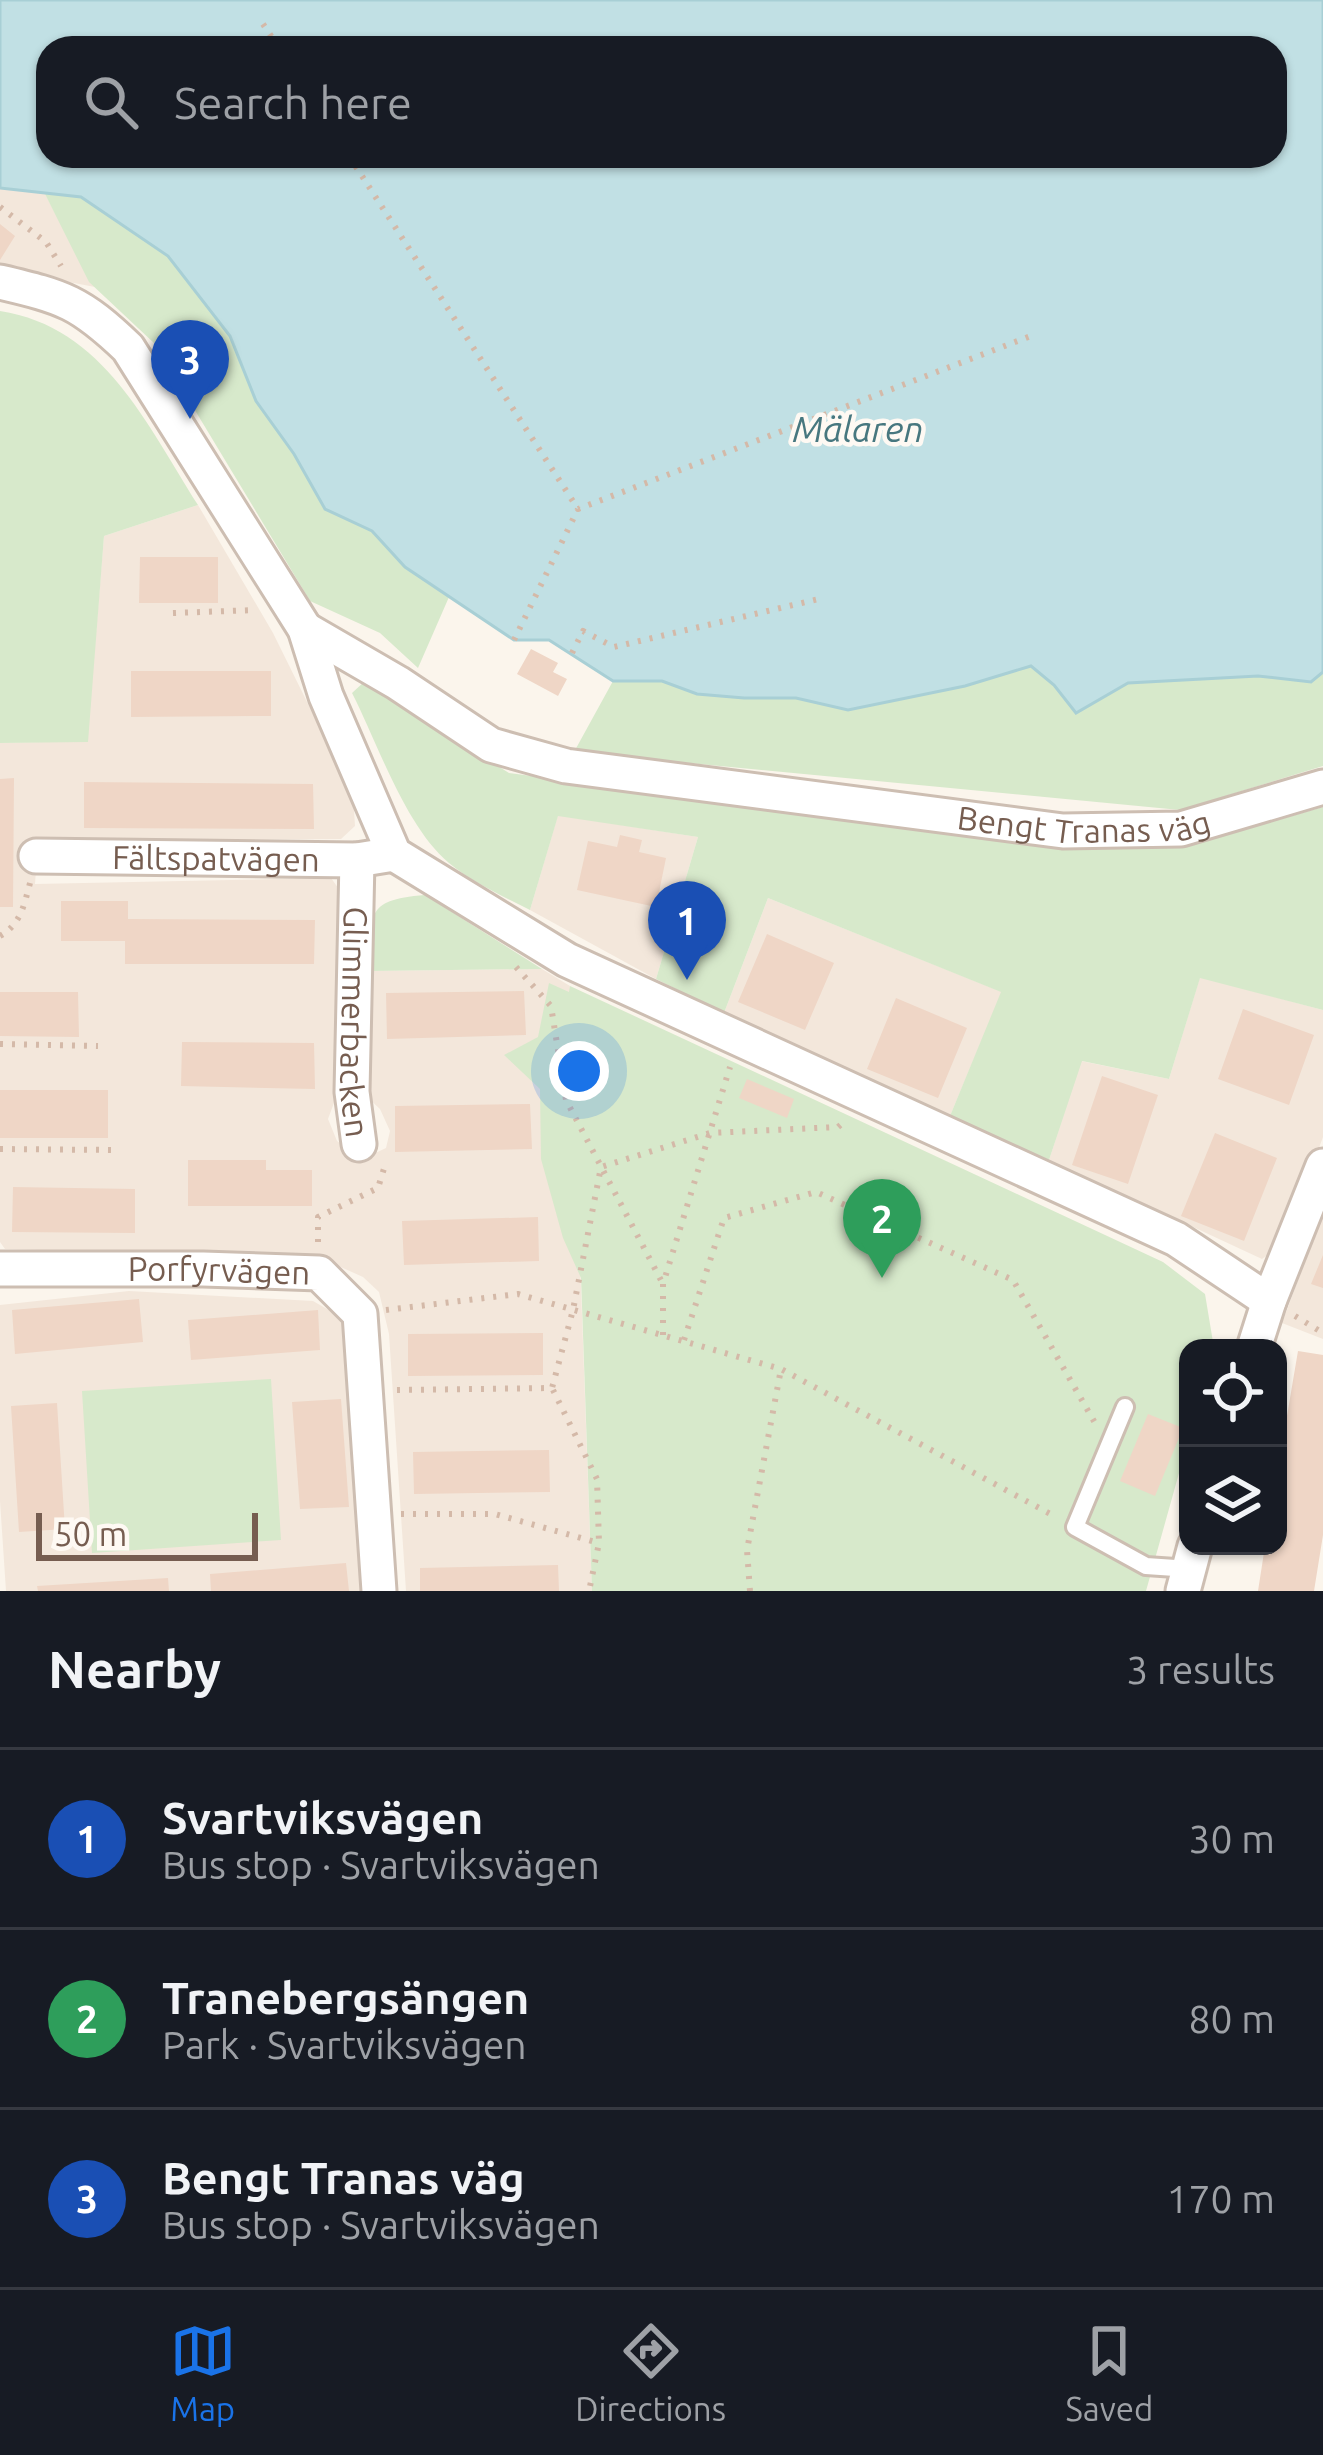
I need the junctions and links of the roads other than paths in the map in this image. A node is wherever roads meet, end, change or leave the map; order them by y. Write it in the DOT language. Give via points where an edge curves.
graph roads {
  1 [pos="0,282"];
  2 [pos="305,629"];
  3 [pos="1323,787"];
  4 [pos="394,854"];
  5 [pos="36,856"];
  6 [pos="357,860"];
  7 [pos="359,1144"];
  8 [pos="1323,1166"];
  9 [pos="0,1269"];
  10 [pos="1269,1300"];
  11 [pos="1258,1339"];
  12 [pos="1125,1407"];
  13 [pos="1189,1568"];
  14 [pos="379,1591"];
  1 -- 2 [label="street" via="91,312 128,347"];
  2 -- 3 [label="street, Bengt Tranas väg" via="491,746 566,766 1063,831 1181,829"];
  2 -- 4 [label="street"];
  4 -- 6 [label="street, Fältspatvägen"];
  4 -- 10 [label="street" via="567,960 1176,1238"];
  5 -- 6 [label="street, Fältspatvägen"];
  6 -- 7 [label="street, Glimmerbacken" via="352,1092"];
  8 -- 10 [label="street"];
  9 -- 14 [label="street, Porfyrvägen" via="319,1274 360,1314"];
  10 -- 11 [label="street"];
  12 -- 13 [label="lane" via="1075,1527 1146,1567"];
}
